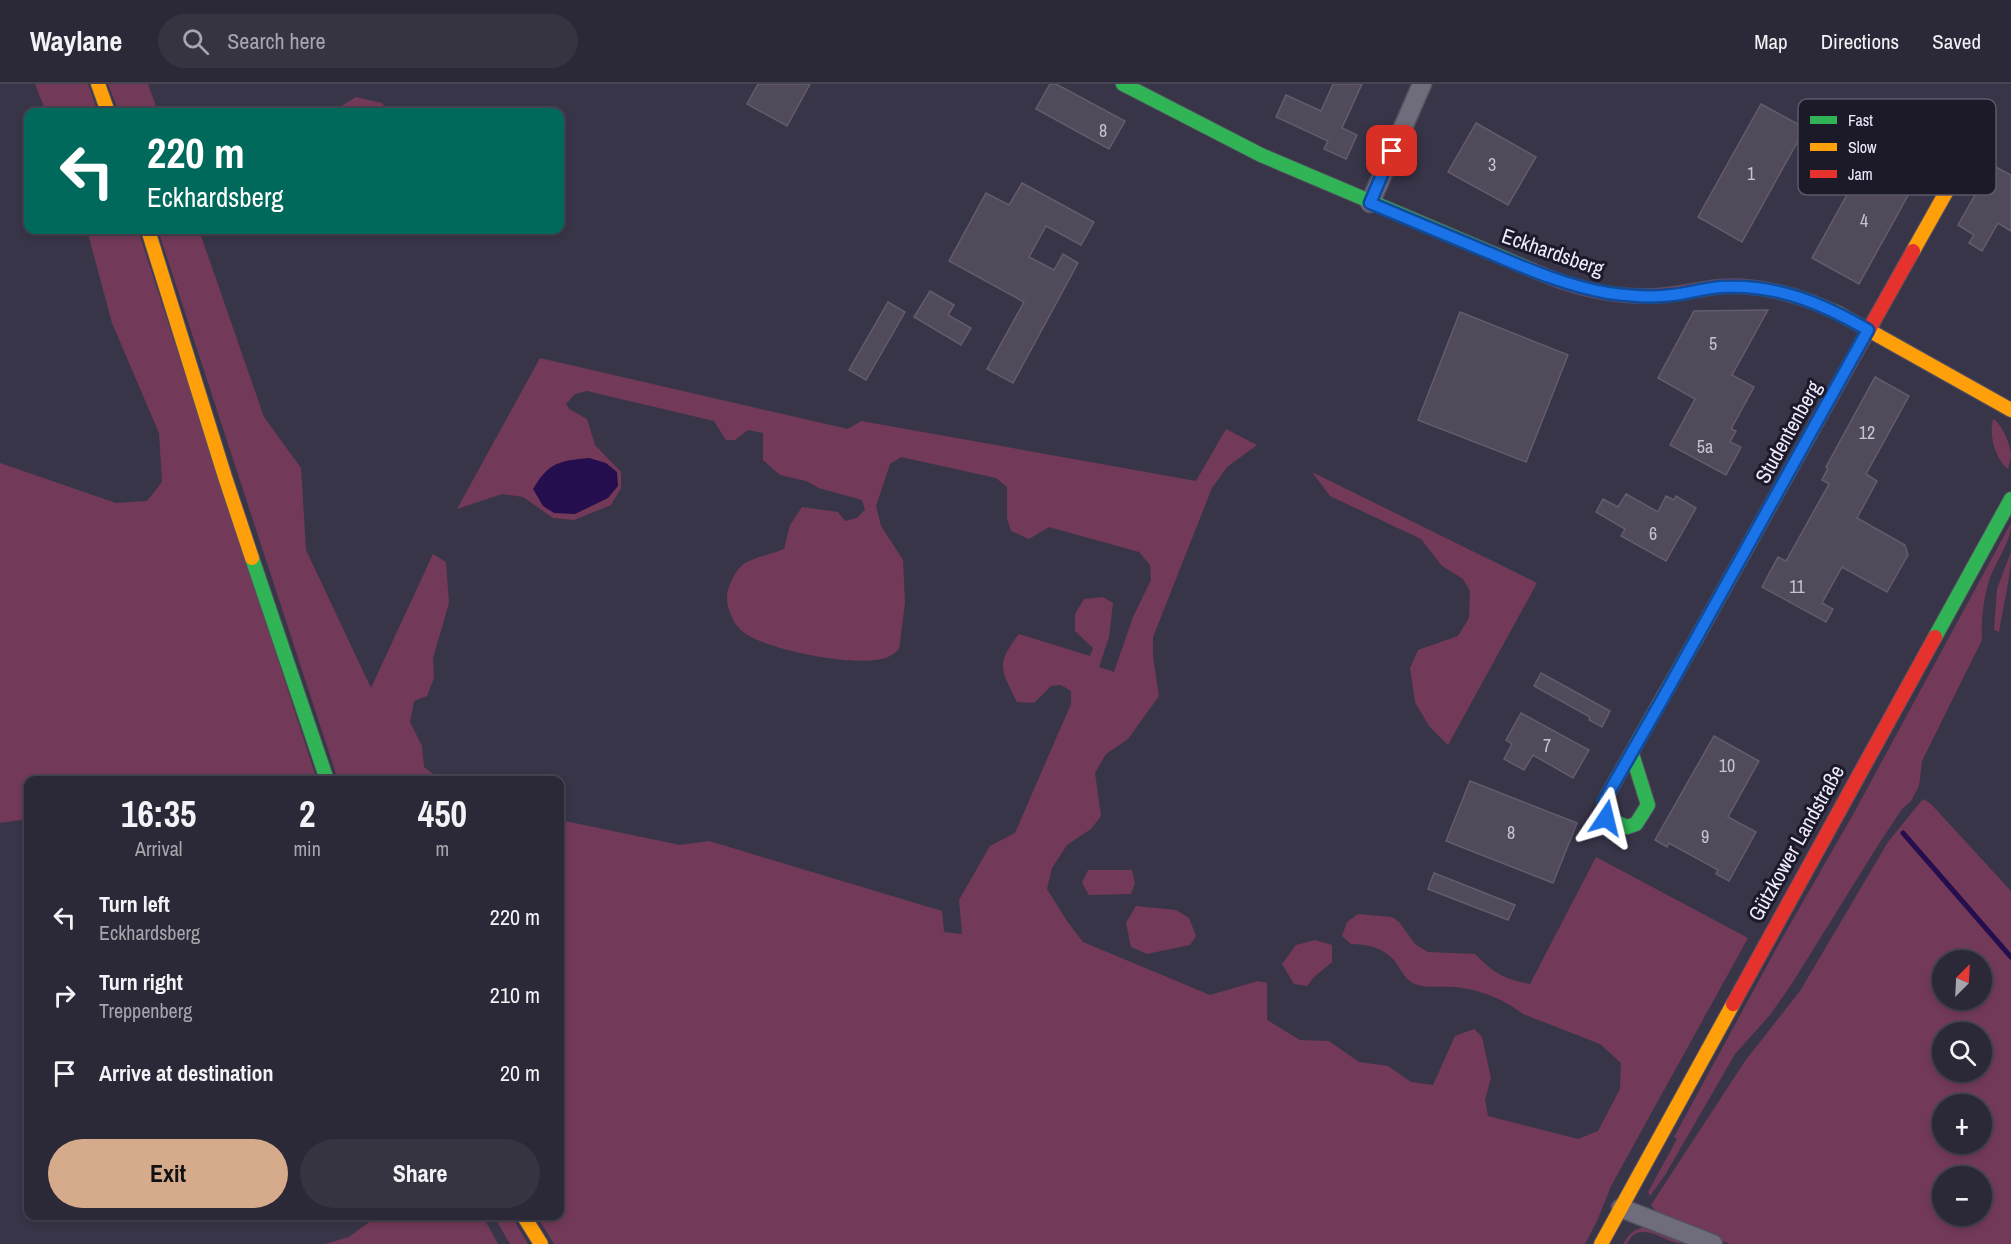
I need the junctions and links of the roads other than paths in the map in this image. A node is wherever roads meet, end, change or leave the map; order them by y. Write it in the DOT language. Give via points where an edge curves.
graph roads {
  1 [pos="98,84"];
  2 [pos="1123,84"];
  3 [pos="1422,84"];
  4 [pos="107,108"];
  5 [pos="1944,195"];
  6 [pos="1370,203"];
  7 [pos="149,234"];
  8 [pos="1868,330"];
  9 [pos="2011,410"];
  10 [pos="2011,499"];
  11 [pos="1632,754"];
  12 [pos="326,776"];
  13 [pos="1621,1208"];
  14 [pos="527,1220"];
  15 [pos="541,1244"];
  16 [pos="1601,1244"];
  17 [pos="1713,1244"];
  1 -- 4 [label="main road"];
  2 -- 6 [label="main road, Eckhardsberg" via="1261,155"];
  3 -- 6 [label="street"];
  5 -- 8 [label="main road, Studentenberg"];
  6 -- 8 [label="main road, Eckhardsberg" via="1577,286 1637,296 1742,286 1780,291 1829,309"];
  7 -- 12 [label="main road" via="225,477"];
  8 -- 9 [label="main road, Eckhardsberg"];
  8 -- 11 [label="main road, Studentenberg"];
  10 -- 13 [label="main road, Gützkower Landstraße"];
  11 -- 11 [label="main road, Studentenberg" via="1604,801 1606,818 1619,826 1631,827 1642,820 1648,805"];
  13 -- 16 [label="main road, Gützkower Landstraße"];
  13 -- 17 [label="street"];
  14 -- 15 [label="main road"];
}
